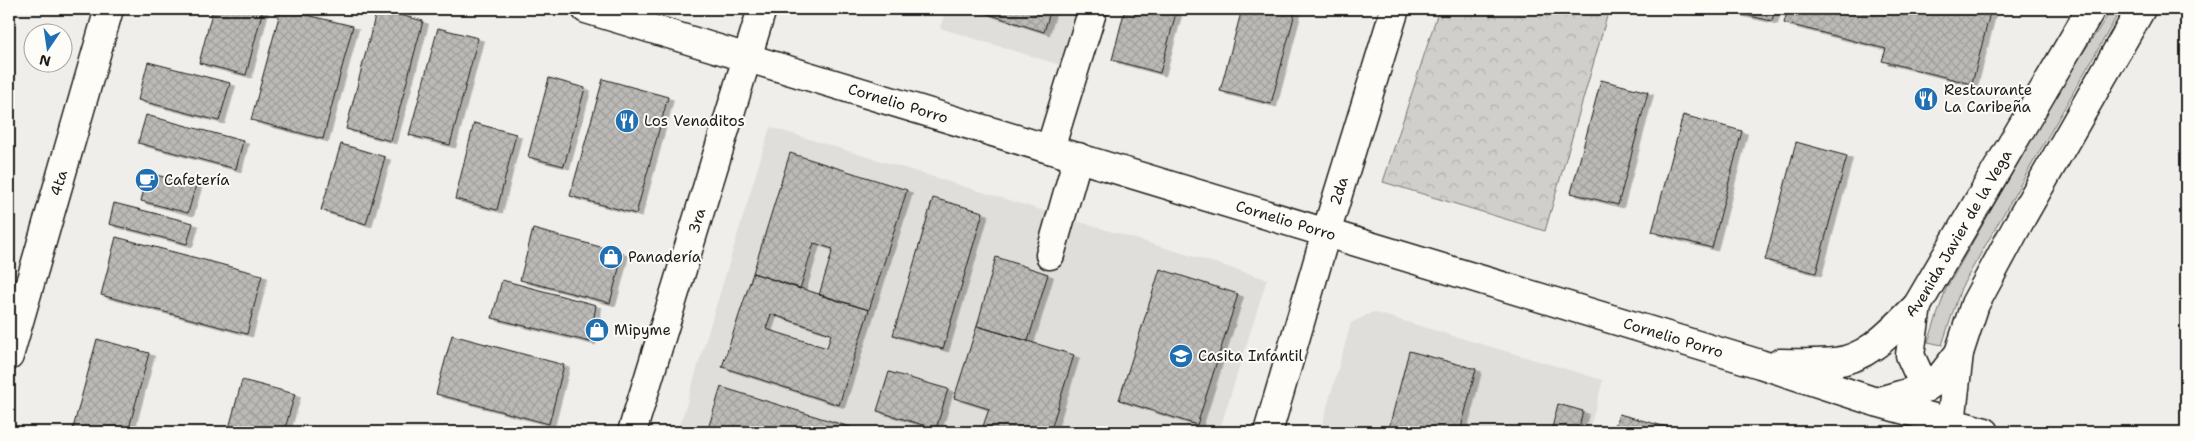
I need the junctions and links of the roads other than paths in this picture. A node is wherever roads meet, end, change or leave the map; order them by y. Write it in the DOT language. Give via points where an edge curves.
graph roads {
  1 [pos="109,9"];
  2 [pos="586,9"];
  3 [pos="762,9"];
  4 [pos="1093,9"];
  5 [pos="1395,9"];
  6 [pos="2091,9"];
  7 [pos="2141,9"];
  8 [pos="748,57"];
  9 [pos="1050,149"];
  10 [pos="1078,157"];
  11 [pos="1326,233"];
  12 [pos="1050,255"];
  13 [pos="1917,306"];
  14 [pos="1959,353"];
  15 [pos="9,356"];
  16 [pos="1760,364"];
  17 [pos="1925,388"];
  18 [pos="1876,402"];
  19 [pos="1950,428"];
  20 [pos="632,432"];
  21 [pos="1268,432"];
  22 [pos="1985,432"];
  1 -- 15 [label="main road, 4ta"];
  2 -- 8 [label="main road, Cornelio Porro"];
  3 -- 8 [label="main road, 3ra"];
  4 -- 9 [label="main road"];
  5 -- 11 [label="main road, 2da"];
  6 -- 13 [label="main road, Avenida Javier de la Vega"];
  7 -- 14 [label="main road" via="1975,304"];
  8 -- 9 [label="main road, Cornelio Porro"];
  8 -- 20 [label="main road, 3ra"];
  9 -- 10 [label="main road, Cornelio Porro"];
  10 -- 11 [label="main road, Cornelio Porro"];
  10 -- 12 [label="main road"];
  11 -- 16 [label="main road, Cornelio Porro"];
  11 -- 21 [label="main road, 2da"];
  13 -- 16 [label="main road, Avenida Javier de la Vega" via="1878,344 1860,355 1836,362"];
  13 -- 17 [label="main road" via="1910,355"];
  14 -- 17 [label="main road" via="1938,380"];
  14 -- 19 [label="main road"];
  16 -- 18 [label="main road, Cornelio Porro"];
  17 -- 18 [label="main road"];
  17 -- 19 [label="main road"];
  18 -- 19 [label="main road, Cornelio Porro"];
  19 -- 22 [label="main road, Cornelio Porro"];
}
